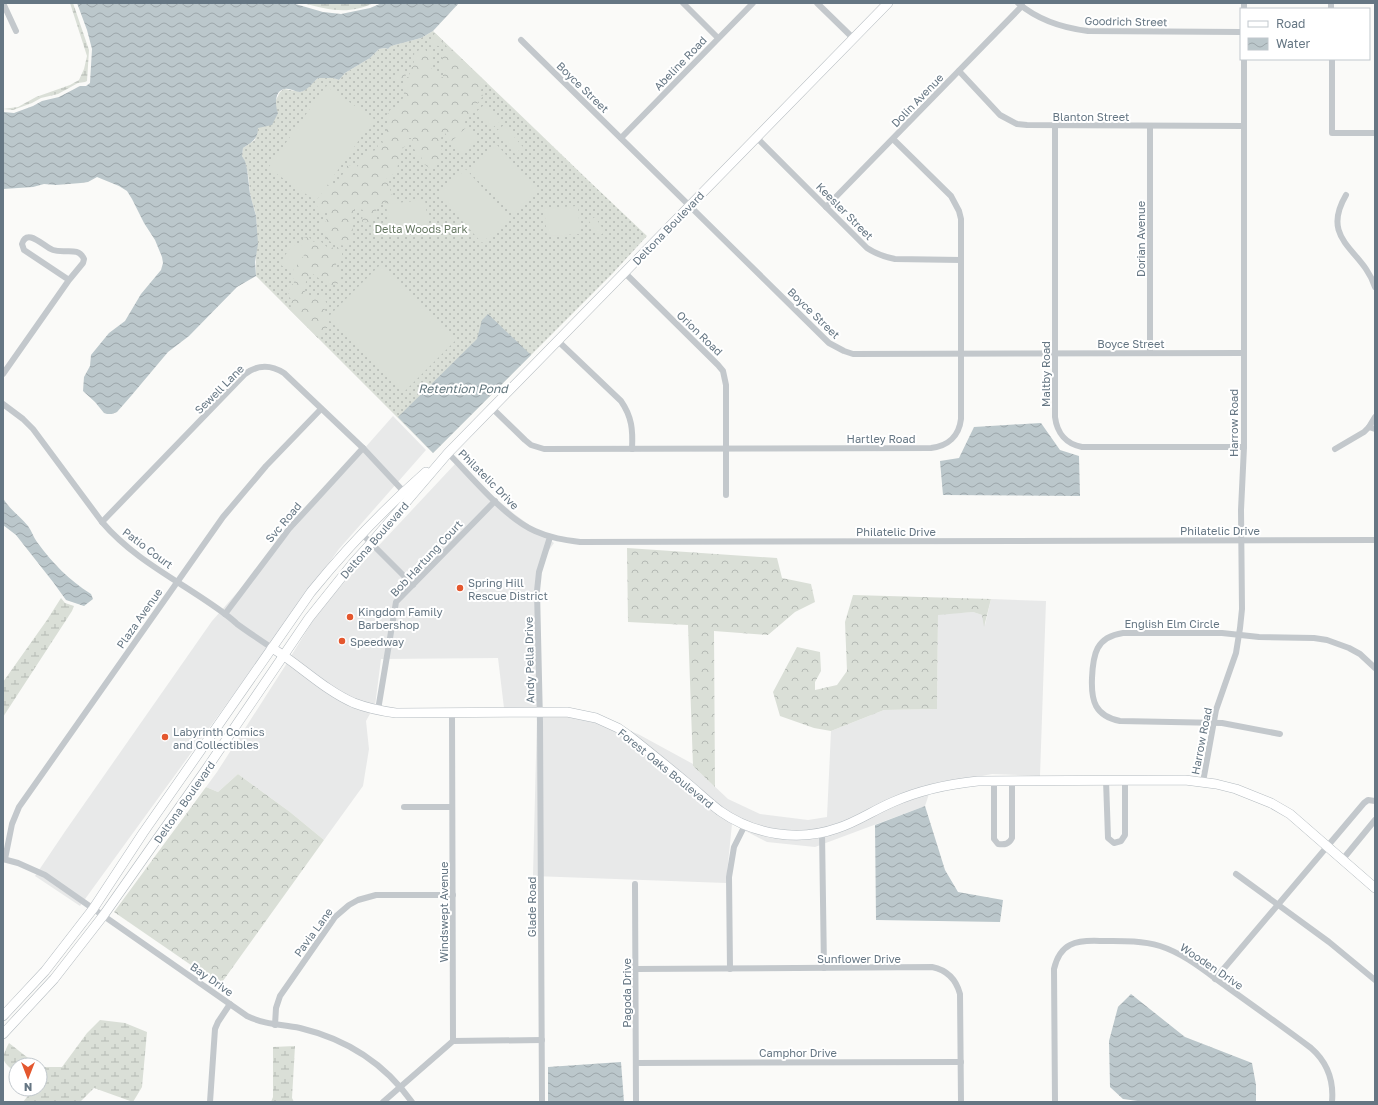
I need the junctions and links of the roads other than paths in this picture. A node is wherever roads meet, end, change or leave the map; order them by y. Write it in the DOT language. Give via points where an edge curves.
graph roads {
  1 [pos="4,3"];
  2 [pos="683,3"];
  3 [pos="752,3"];
  4 [pos="817,3"];
  5 [pos="888,3"];
  6 [pos="1020,5"];
  7 [pos="16,32"];
  8 [pos="1240,32"];
  9 [pos="718,38"];
  10 [pos="854,38"];
  11 [pos="521,40"];
  12 [pos="1244,60"];
  13 [pos="1332,60"];
  14 [pos="958,71"];
  15 [pos="1055,126"];
  16 [pos="1150,126"];
  17 [pos="1244,126"];
  18 [pos="1375,134"];
  19 [pos="621,138"];
  20 [pos="757,138"];
  21 [pos="893,138"];
  22 [pos="1346,195"];
  23 [pos="690,206"];
  24 [pos="826,207"];
  25 [pos="961,260"];
  26 [pos="624,273"];
  27 [pos="69,280"];
  28 [pos="1375,287"];
  29 [pos="558,341"];
  30 [pos="1150,353"];
  31 [pos="1244,353"];
  32 [pos="961,354"];
  33 [pos="1056,354"];
  34 [pos="3,374"];
  35 [pos="3,404"];
  36 [pos="492,408"];
  37 [pos="321,409"];
  38 [pos="1375,417"];
  39 [pos="1372,428"];
  40 [pos="1244,447"];
  41 [pos="363,448"];
  42 [pos="726,448"];
  43 [pos="632,449"];
  44 [pos="1334,450"];
  45 [pos="448,453"];
  46 [pos="407,495"];
  47 [pos="726,495"];
  48 [pos="495,501"];
  49 [pos="102,522"];
  50 [pos="362,534"];
  51 [pos="550,537"];
  52 [pos="1242,540"];
  53 [pos="1375,540"];
  54 [pos="372,542"];
  55 [pos="176,582"];
  56 [pos="413,585"];
  57 [pos="225,614"];
  58 [pos="1239,635"];
  59 [pos="272,648"];
  60 [pos="284,656"];
  61 [pos="1375,668"];
  62 [pos="378,710"];
  63 [pos="540,712"];
  64 [pos="452,713"];
  65 [pos="1214,723"];
  66 [pos="1280,734"];
  67 [pos="190,764"];
  68 [pos="204,774"];
  69 [pos="994,780"];
  70 [pos="1012,780"];
  71 [pos="1106,780"];
  72 [pos="1125,780"];
  73 [pos="1203,782"];
  74 [pos="1375,802"];
  75 [pos="404,807"];
  76 [pos="452,807"];
  77 [pos="1375,820"];
  78 [pos="745,825"];
  79 [pos="822,833"];
  80 [pos="1328,847"];
  81 [pos="4,859"];
  82 [pos="1343,859"];
  83 [pos="1236,874"];
  84 [pos="635,884"];
  85 [pos="1375,888"];
  86 [pos="453,895"];
  87 [pos="1278,905"];
  88 [pos="92,909"];
  89 [pos="103,916"];
  90 [pos="824,968"];
  91 [pos="636,969"];
  92 [pos="730,969"];
  93 [pos="1215,978"];
  94 [pos="1375,980"];
  95 [pos="230,1004"];
  96 [pos="3,1016"];
  97 [pos="276,1025"];
  98 [pos="3,1034"];
  99 [pos="542,1040"];
  100 [pos="454,1041"];
  101 [pos="960,1062"];
  102 [pos="636,1063"];
  103 [pos="401,1087"];
  104 [pos="210,1102"];
  105 [pos="383,1102"];
  106 [pos="412,1102"];
  107 [pos="542,1102"];
  108 [pos="636,1102"];
  109 [pos="961,1102"];
  110 [pos="1055,1102"];
  111 [pos="1332,1102"];
  1 -- 7 [label="street"];
  2 -- 9 [label="street"];
  3 -- 9 [label="street, Abeline Road"];
  4 -- 10 [label="street"];
  5 -- 10 [label="main road, Deltona Boulevard"];
  6 -- 8 [label="street, Goodrich Street" via="1060,26 1088,31"];
  6 -- 14 [label="street, Dolin Avenue"];
  9 -- 19 [label="street, Abeline Road"];
  10 -- 20 [label="main road, Deltona Boulevard"];
  11 -- 19 [label="street, Boyce Street"];
  12 -- 17 [label="street, Harrow Road"];
  13 -- 18 [label="street" via="1332,133"];
  14 -- 15 [label="street, Blanton Street" via="1008,120 1027,125"];
  14 -- 21 [label="street, Dolin Avenue"];
  15 -- 16 [label="street, Blanton Street"];
  15 -- 33 [label="street, Maltby Road"];
  16 -- 17 [label="street, Blanton Street"];
  16 -- 30 [label="street, Dorian Avenue"];
  17 -- 31 [label="street, Harrow Road"];
  19 -- 23 [label="street, Boyce Street"];
  20 -- 23 [label="main road, Deltona Boulevard"];
  20 -- 24 [label="street, Keesler Street"];
  21 -- 24 [label="street, Dolin Avenue"];
  21 -- 25 [label="street, Hartley Road" via="955,202 961,219"];
  22 -- 28 [label="street" via="1339,206 1338,229 1344,244 1362,261"];
  23 -- 26 [label="main road, Deltona Boulevard"];
  23 -- 32 [label="street, Boyce Street" via="836,348 853,354"];
  24 -- 25 [label="street, Keesler Street" via="867,248 881,255 895,259"];
  25 -- 32 [label="street, Hartley Road"];
  26 -- 29 [label="main road, Deltona Boulevard"];
  26 -- 42 [label="street, Orion Road" via="723,371 726,385"];
  27 -- 27 [label="street" via="83,263 82,254 78,251 51,250 32,237 24,238 24,250"];
  27 -- 34 [label="street"];
  29 -- 36 [label="main road, Deltona Boulevard"];
  29 -- 43 [label="street" via="627,409 632,426"];
  30 -- 31 [label="street, Boyce Street"];
  30 -- 33 [label="street, Boyce Street"];
  31 -- 40 [label="street, Harrow Road"];
  32 -- 33 [label="street, Boyce Street"];
  32 -- 42 [label="street, Hartley Road" via="960,425 955,436 944,445 931,448"];
  33 -- 40 [label="street, Maltby Road" via="1056,425 1062,436 1072,444 1082,447"];
  35 -- 49 [label="street, Patio Court" via="33,429"];
  36 -- 43 [label="street, Hartley Road" via="537,448"];
  36 -- 45 [label="main road, Deltona Boulevard"];
  37 -- 41 [label="street, Sewell Lane"];
  37 -- 49 [label="street, Sewell Lane" via="279,369 264,366 250,370"];
  37 -- 55 [label="street, Plaza Avenue" via="245,489"];
  38 -- 39 [label="street"];
  39 -- 44 [label="street"];
  40 -- 52 [label="street, Harrow Road"];
  41 -- 46 [label="street, Sewell Lane"];
  41 -- 57 [label="street, Svc Road" via="289,528"];
  42 -- 43 [label="street, Hartley Road"];
  42 -- 47 [label="street, Orion Road"];
  45 -- 46 [label="main road, Deltona Boulevard"];
  45 -- 48 [label="street, Philatelic Drive"];
  46 -- 50 [label="main road, Deltona Boulevard"];
  46 -- 54 [label="main road, Deltona Boulevard"];
  48 -- 51 [label="street, Philatelic Drive" via="521,524"];
  48 -- 56 [label="street, Bob Hartung Court"];
  49 -- 55 [label="street, Patio Court" via="124,545"];
  50 -- 54 [label="street"];
  50 -- 59 [label="main road, Deltona Boulevard" via="311,592"];
  51 -- 52 [label="street, Philatelic Drive" via="580,542"];
  51 -- 63 [label="street, Andy Pella Drive" via="542,557 538,586"];
  52 -- 53 [label="street, Philatelic Drive"];
  52 -- 58 [label="street, Harrow Road" via="1242,609"];
  54 -- 56 [label="street"];
  54 -- 60 [label="main road, Deltona Boulevard" via="331,588"];
  55 -- 57 [label="street, Patio Court"];
  55 -- 81 [label="street, Plaza Avenue" via="19,807 12,824"];
  56 -- 62 [label="street, Bob Hartung Court" via="396,602"];
  57 -- 59 [label="street, Patio Court"];
  58 -- 61 [label="street" via="1327,640 1360,654"];
  58 -- 65 [label="street, Harrow Road"];
  58 -- 65 [label="street, English Elm Circle" via="1123,633 1102,642 1093,660 1092,696 1098,709 1110,718 1120,721"];
  59 -- 60 [label="main road, Forest Oaks Boulevard"];
  59 -- 67 [label="main road, Deltona Boulevard"];
  60 -- 62 [label="main road, Forest Oaks Boulevard" via="340,696"];
  60 -- 68 [label="main road, Deltona Boulevard"];
  62 -- 64 [label="main road, Forest Oaks Boulevard" via="396,713"];
  63 -- 64 [label="main road, Forest Oaks Boulevard"];
  63 -- 78 [label="main road, Forest Oaks Boulevard" via="581,714 618,728 719,810"];
  63 -- 99 [label="street, Glade Road"];
  64 -- 76 [label="street, Windswept Avenue"];
  65 -- 66 [label="street, English Elm Circle"];
  65 -- 73 [label="street, Harrow Road"];
  67 -- 68 [label="main road"];
  67 -- 88 [label="main road, Deltona Boulevard"];
  68 -- 89 [label="main road, Deltona Boulevard"];
  69 -- 70 [label="main road, Forest Oaks Boulevard"];
  69 -- 70 [label="street" via="994,839 998,844 1004,844 1012,838"];
  69 -- 79 [label="main road, Forest Oaks Boulevard" via="957,783 915,793 852,823"];
  70 -- 71 [label="main road, Forest Oaks Boulevard"];
  71 -- 72 [label="main road, Forest Oaks Boulevard"];
  71 -- 72 [label="street" via="1108,838 1114,843 1121,842 1125,835"];
  72 -- 73 [label="main road, Forest Oaks Boulevard"];
  73 -- 80 [label="main road, Forest Oaks Boulevard" via="1236,789 1271,803 1290,814"];
  74 -- 80 [label="street" via="1368,800 1364,803"];
  75 -- 76 [label="street"];
  76 -- 86 [label="street, Windswept Avenue"];
  77 -- 82 [label="street"];
  78 -- 79 [label="main road, Forest Oaks Boulevard" via="779,834"];
  78 -- 92 [label="street" via="734,847 729,877"];
  79 -- 90 [label="street"];
  80 -- 82 [label="main road, Forest Oaks Boulevard"];
  80 -- 87 [label="street"];
  81 -- 88 [label="street, Bay Drive" via="31,867"];
  82 -- 85 [label="main road, Forest Oaks Boulevard"];
  83 -- 87 [label="street"];
  84 -- 91 [label="street, Pagoda Drive"];
  86 -- 97 [label="street, Pavia Lane" via="376,895 362,898 349,905 335,917 280,996 276,1008"];
  86 -- 100 [label="street, Windswept Avenue"];
  87 -- 93 [label="street"];
  87 -- 94 [label="street"];
  88 -- 89 [label="street, Bay Drive"];
  88 -- 96 [label="main road, Deltona Boulevard" via="44,971"];
  89 -- 95 [label="street, Bay Drive"];
  89 -- 98 [label="main road, Deltona Boulevard" via="54,979"];
  90 -- 92 [label="street, Sunflower Drive"];
  90 -- 101 [label="street, Sunflower Drive" via="932,967 945,972 956,982 960,994"];
  91 -- 92 [label="street, Sunflower Drive"];
  91 -- 102 [label="street, Pagoda Drive"];
  93 -- 110 [label="street, Wooden Drive" via="1185,957 1147,943 1084,940 1068,946 1059,956 1054,970"];
  93 -- 111 [label="street, Wooden Drive" via="1317,1054 1328,1071"];
  95 -- 97 [label="street, Bay Drive" via="257,1020"];
  95 -- 104 [label="street" via="215,1029"];
  97 -- 103 [label="street, Bay Drive" via="314,1031 344,1043 373,1061"];
  99 -- 100 [label="street"];
  99 -- 107 [label="street, Glade Road"];
  100 -- 103 [label="street"];
  101 -- 102 [label="street, Camphor Drive"];
  101 -- 109 [label="street, Sunflower Drive"];
  102 -- 108 [label="street, Pagoda Drive"];
  103 -- 105 [label="street"];
  103 -- 106 [label="street, Bay Drive"];
}
